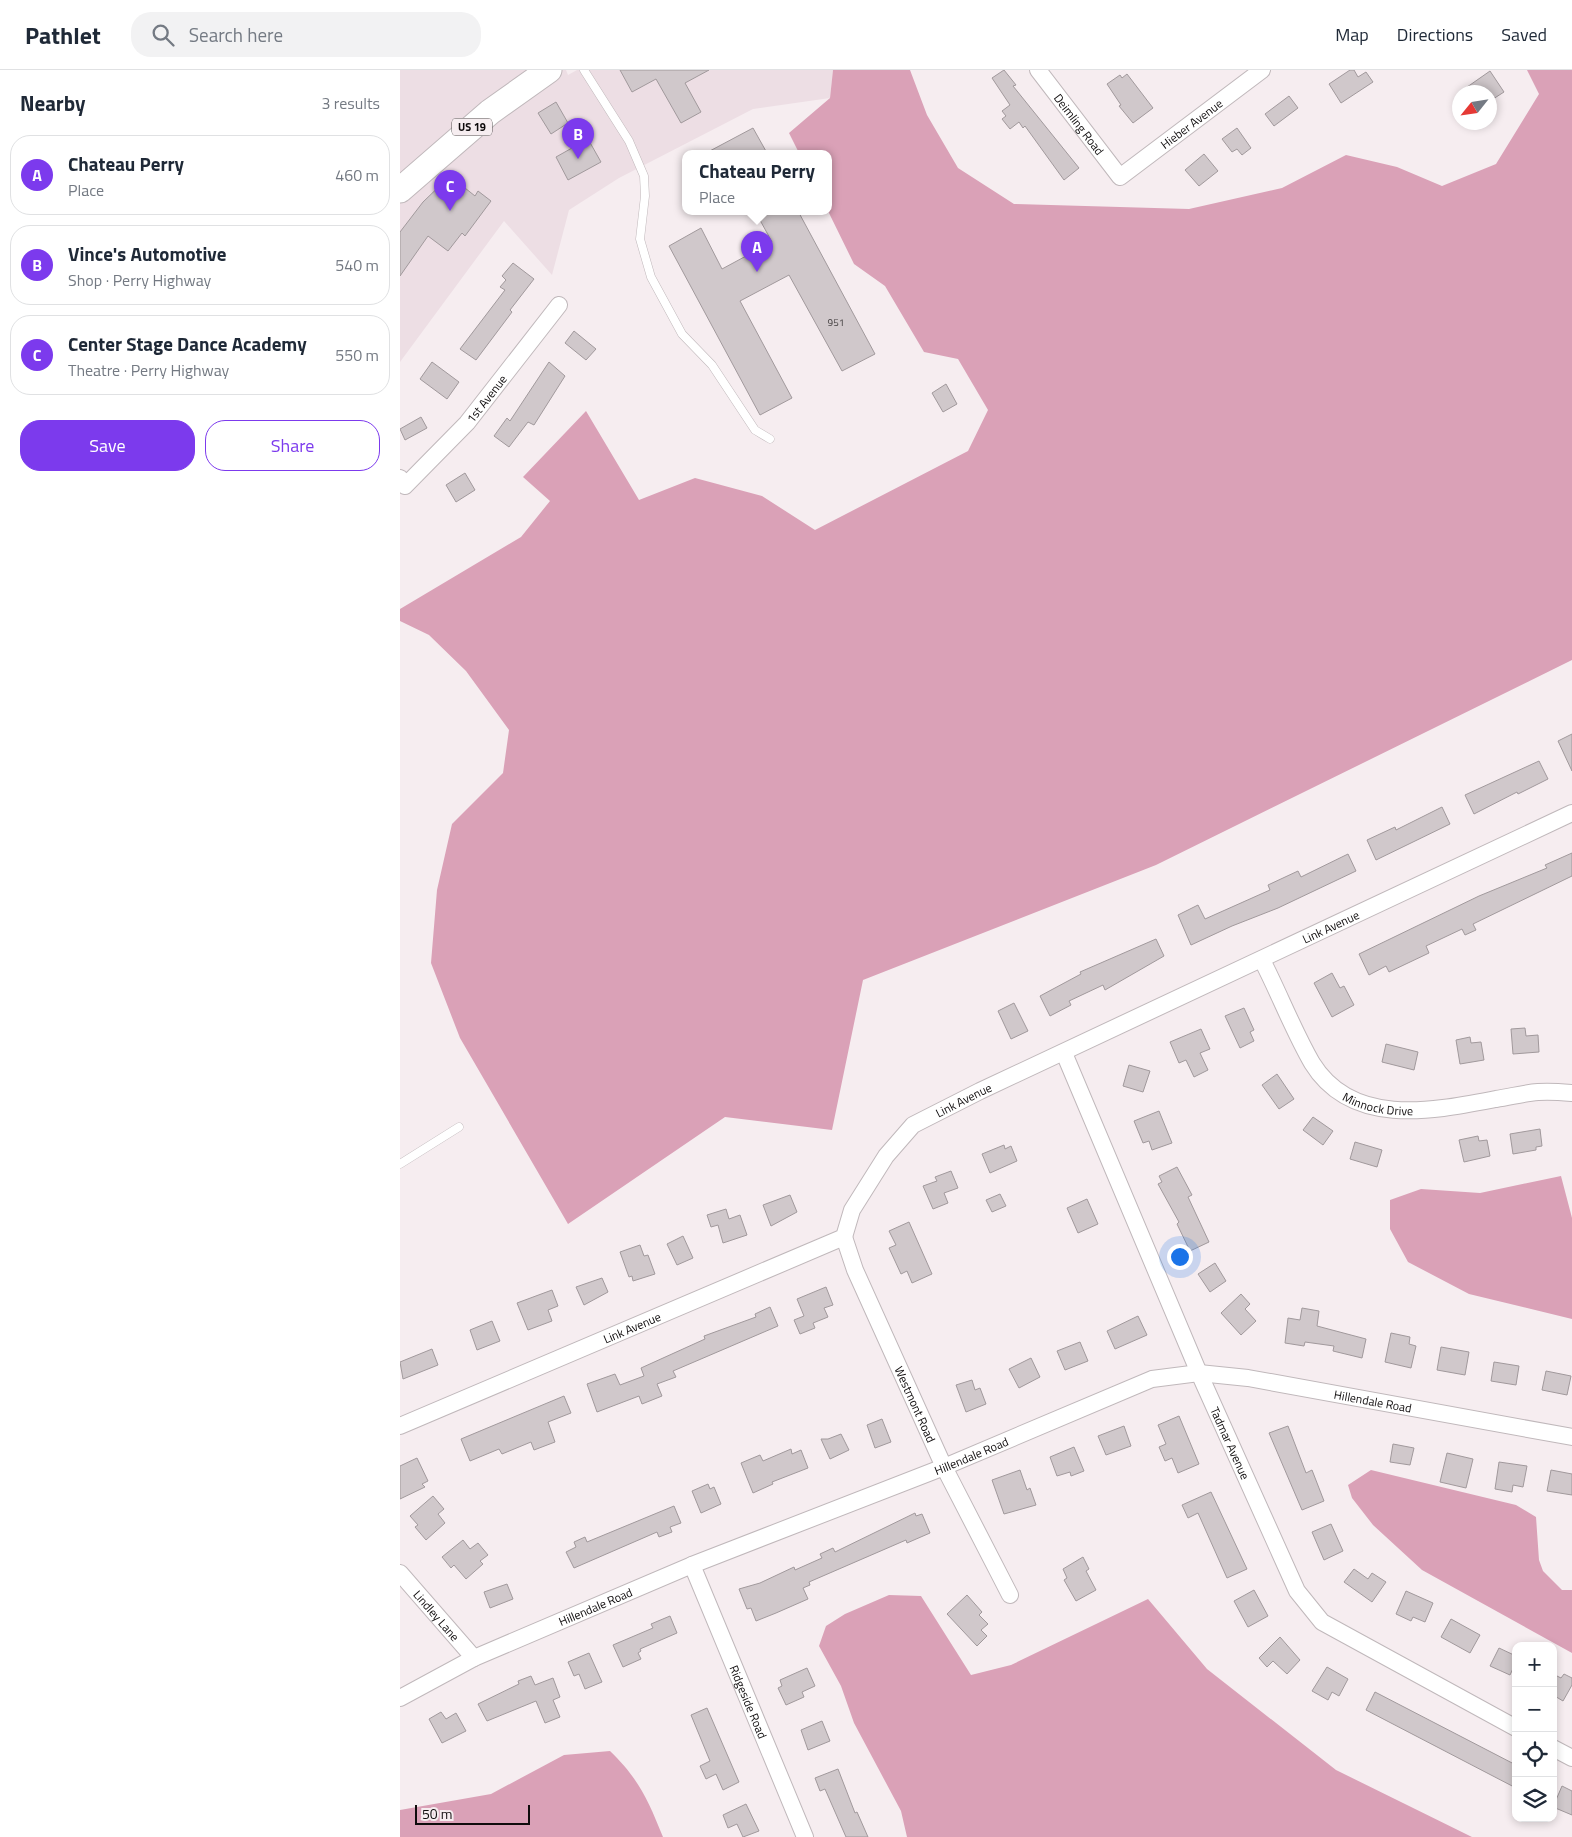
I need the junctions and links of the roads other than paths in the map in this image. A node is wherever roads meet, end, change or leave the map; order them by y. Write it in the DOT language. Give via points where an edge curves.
graph roads {
  1 [pos="549,70"];
  2 [pos="584,70"];
  3 [pos="1038,70"];
  4 [pos="1262,70"];
  5 [pos="1120,177"];
  6 [pos="400,190"];
  7 [pos="559,304"];
  8 [pos="770,439"];
  9 [pos="402,484"];
  10 [pos="1572,813"];
  11 [pos="1262,960"];
  12 [pos="1064,1053"];
  13 [pos="1572,1092"];
  14 [pos="459,1127"];
  15 [pos="400,1164"];
  16 [pos="844,1237"];
  17 [pos="1199,1374"];
  18 [pos="400,1426"];
  19 [pos="1572,1437"];
  20 [pos="944,1468"];
  21 [pos="692,1565"];
  22 [pos="400,1573"];
  23 [pos="1010,1595"];
  24 [pos="474,1658"];
  25 [pos="400,1698"];
  26 [pos="1512,1726"];
  27 [pos="1557,1750"];
  28 [pos="1572,1758"];
  29 [pos="805,1837"];
  1 -- 6 [label="main road, US 19" via="490,112"];
  2 -- 8 [label="lane" via="629,142 644,176 640,239 654,284 682,334 712,365 755,430"];
  3 -- 5 [label="street, Deimling Road"];
  4 -- 5 [label="street, Hieber Avenue"];
  7 -- 9 [label="street, 1st Avenue" via="467,423"];
  10 -- 11 [label="street, Link Avenue"];
  11 -- 12 [label="street, Link Avenue"];
  11 -- 13 [label="street, Minnock Drive" via="1312,1063 1330,1085 1353,1101 1405,1111 1466,1105 1537,1092"];
  12 -- 16 [label="street, Link Avenue" via="913,1125 881,1164 852,1210"];
  12 -- 17 [label="street, Tadmar Avenue"];
  14 -- 15 [label="lane"];
  16 -- 18 [label="street, Link Avenue"];
  16 -- 20 [label="street, Westmont Road" via="855,1270"];
  17 -- 19 [label="street, Hillendale Road" via="1248,1378"];
  17 -- 20 [label="street, Hillendale Road" via="1152,1379"];
  17 -- 26 [label="street, Tadmar Avenue" via="1297,1591 1322,1622"];
  20 -- 21 [label="street, Hillendale Road"];
  20 -- 23 [label="street, Westmont Road"];
  21 -- 24 [label="street, Hillendale Road"];
  21 -- 29 [label="street, Ridgeside Road"];
  22 -- 24 [label="street, Lindley Lane"];
  24 -- 25 [label="street, Hillendale Road"];
  27 -- 28 [label="street"];
}
